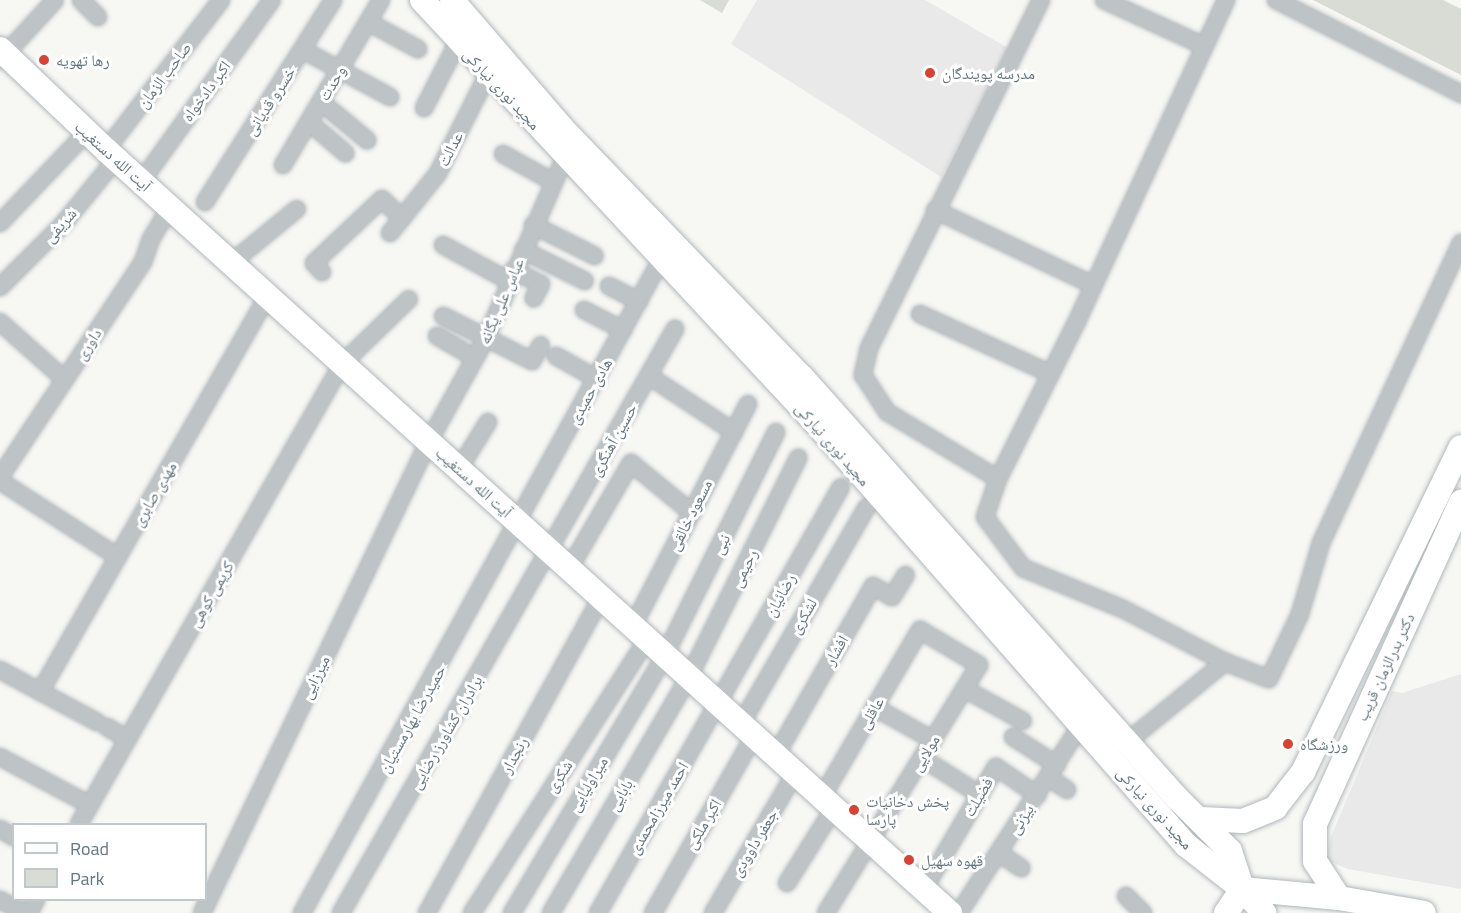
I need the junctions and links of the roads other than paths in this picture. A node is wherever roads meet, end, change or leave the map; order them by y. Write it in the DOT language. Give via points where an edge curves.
graph roads {
  1 [pos="55,0"];
  2 [pos="81,0"];
  3 [pos="221,0"];
  4 [pos="272,0"];
  5 [pos="333,0"];
  6 [pos="381,0"];
  7 [pos="422,0"];
  8 [pos="452,0"];
  9 [pos="1041,0"];
  10 [pos="1104,0"];
  11 [pos="1226,0"];
  12 [pos="1276,0"];
  13 [pos="98,17"];
  14 [pos="368,22"];
  15 [pos="458,42"];
  16 [pos="1204,46"];
  17 [pos="418,49"];
  18 [pos="303,50"];
  19 [pos="2,54"];
  20 [pos="340,70"];
  21 [pos="488,74"];
  22 [pos="1461,94"];
  23 [pos="390,97"];
  24 [pos="321,102"];
  25 [pos="424,108"];
  26 [pos="309,122"];
  27 [pos="87,132"];
  28 [pos="367,140"];
  29 [pos="345,153"];
  30 [pos="503,154"];
  31 [pos="111,155"];
  32 [pos="565,157"];
  33 [pos="283,165"];
  34 [pos="141,182"];
  35 [pos="553,182"];
  36 [pos="205,202"];
  37 [pos="170,207"];
  38 [pos="297,209"];
  39 [pos="935,210"];
  40 [pos="402,218"];
  41 [pos="0,223"];
  42 [pos="533,225"];
  43 [pos="390,233"];
  44 [pos="1461,243"];
  45 [pos="443,245"];
  46 [pos="523,250"];
  47 [pos="669,251"];
  48 [pos="595,256"];
  49 [pos="231,263"];
  50 [pos="322,272"];
  51 [pos="511,276"];
  52 [pos="585,281"];
  53 [pos="1093,285"];
  54 [pos="609,286"];
  55 [pos="0,287"];
  56 [pos="268,296"];
  57 [pos="534,298"];
  58 [pos="409,300"];
  59 [pos="639,301"];
  60 [pos="584,310"];
  61 [pos="920,314"];
  62 [pos="443,316"];
  63 [pos="0,322"];
  64 [pos="675,329"];
  65 [pos="623,330"];
  66 [pos="437,336"];
  67 [pos="486,338"];
  68 [pos="541,345"];
  69 [pos="556,356"];
  70 [pos="475,358"];
  71 [pos="342,364"];
  72 [pos="1051,374"];
  73 [pos="649,376"];
  74 [pos="597,379"];
  75 [pos="64,380"];
  76 [pos="748,404"];
  77 [pos="488,422"];
  78 [pos="734,432"];
  79 [pos="776,432"];
  80 [pos="429,441"];
  81 [pos="1461,447"];
  82 [pos="798,458"];
  83 [pos="459,469"];
  84 [pos="0,479"];
  85 [pos="998,479"];
  86 [pos="841,487"];
  87 [pos="1461,502"];
  88 [pos="866,508"];
  89 [pos="692,513"];
  90 [pos="518,523"];
  91 [pos="550,552"];
  92 [pos="118,558"];
  93 [pos="570,569"];
  94 [pos="906,575"];
  95 [pos="601,598"];
  96 [pos="920,630"];
  97 [pos="640,633"];
  98 [pos="665,656"];
  99 [pos="1226,662"];
  100 [pos="0,670"];
  101 [pos="689,677"];
  102 [pos="965,689"];
  103 [pos="40,692"];
  104 [pos="718,704"];
  105 [pos="874,707"];
  106 [pos="1023,721"];
  107 [pos="1082,725"];
  108 [pos="748,730"];
  109 [pos="1013,737"];
  110 [pos="128,739"];
  111 [pos="933,740"];
  112 [pos="1127,742"];
  113 [pos="776,755"];
  114 [pos="0,757"];
  115 [pos="922,758"];
  116 [pos="1053,771"];
  117 [pos="1303,772"];
  118 [pos="795,773"];
  119 [pos="1331,785"];
  120 [pos="1067,790"];
  121 [pos="980,795"];
  122 [pos="1037,795"];
  123 [pos="828,802"];
  124 [pos="90,806"];
  125 [pos="1201,819"];
  126 [pos="80,823"];
  127 [pos="871,841"];
  128 [pos="999,853"];
  129 [pos="1021,868"];
  130 [pos="787,883"];
  131 [pos="924,889"];
  132 [pos="1242,889"];
  133 [pos="1126,897"];
  134 [pos="1339,898"];
  135 [pos="0,900"];
  136 [pos="24,913"];
  137 [pos="202,913"];
  138 [pos="302,913"];
  139 [pos="341,913"];
  140 [pos="427,913"];
  141 [pos="472,913"];
  142 [pos="512,913"];
  143 [pos="551,913"];
  144 [pos="598,913"];
  145 [pos="653,913"];
  146 [pos="712,913"];
  147 [pos="826,913"];
  148 [pos="950,913"];
  149 [pos="959,913"];
  150 [pos="1143,913"];
  151 [pos="1226,913"];
  152 [pos="1264,913"];
  153 [pos="1420,913"];
  1 -- 19 [label="street"];
  2 -- 13 [label="street"];
  3 -- 31 [label="street, صاحب الزمان"];
  4 -- 34 [label="street, اکبر دادخواه"];
  5 -- 18 [label="street, خسرو قدیانی"];
  6 -- 14 [label="street, وحدت"];
  7 -- 15 [label="main road, مجید نوری نیارکی"];
  8 -- 47 [label="main road, مجید نوری نیارکی"];
  9 -- 39 [label="street"];
  10 -- 16 [label="street"];
  11 -- 16 [label="street"];
  12 -- 22 [label="street"];
  14 -- 17 [label="street"];
  14 -- 20 [label="street, وحدت"];
  15 -- 21 [label="main road, مجید نوری نیارکی"];
  15 -- 25 [label="street"];
  16 -- 53 [label="street"];
  18 -- 20 [label="street"];
  18 -- 36 [label="street, خسرو قدیانی"];
  19 -- 27 [label="main road, آیت الله دستغیب"];
  20 -- 23 [label="street"];
  20 -- 24 [label="street, وحدت"];
  21 -- 32 [label="main road, مجید نوری نیارکی"];
  21 -- 40 [label="street, عدالت" via="438,173"];
  24 -- 26 [label="street, وحدت"];
  24 -- 28 [label="street"];
  26 -- 29 [label="street"];
  26 -- 33 [label="street, وحدت"];
  27 -- 31 [label="main road, آیت الله دستغیب"];
  27 -- 41 [label="street"];
  30 -- 35 [label="street"];
  31 -- 34 [label="main road, آیت الله دستغیب"];
  31 -- 55 [label="street, شریفی" via="63,224"];
  32 -- 35 [label="street, عباس علی یگانه"];
  32 -- 47 [label="main road, مجید نوری نیارکی"];
  34 -- 37 [label="main road, آیت الله دستغیب"];
  35 -- 42 [label="street, عباس علی یگانه"];
  37 -- 49 [label="main road, آیت الله دستغیب"];
  37 -- 75 [label="street, داوری" via="150,238 143,262"];
  38 -- 49 [label="street"];
  39 -- 53 [label="street"];
  39 -- 85 [label="street" via="869,348 863,375 887,412"];
  40 -- 43 [label="street, عدالت"];
  40 -- 50 [label="street" via="382,199 314,263"];
  42 -- 46 [label="street, عباس علی یگانه"];
  42 -- 48 [label="street"];
  44 -- 99 [label="street" via="1321,543 1300,614 1269,679"];
  45 -- 51 [label="street"];
  46 -- 51 [label="street, عباس علی یگانه"];
  46 -- 52 [label="street"];
  47 -- 59 [label="street, هادی حمیدی"];
  47 -- 107 [label="main road, مجید نوری نیارکی"];
  47 -- 112 [label="main road, مجید نوری نیارکی" via="802,377"];
  49 -- 56 [label="main road, آیت الله دستغیب"];
  51 -- 57 [label="street" via="541,284"];
  51 -- 67 [label="street, عباس علی یگانه"];
  53 -- 72 [label="street"];
  54 -- 59 [label="street"];
  56 -- 71 [label="main road, آیت الله دستغیب"];
  56 -- 92 [label="street, مهدی صابری"];
  58 -- 71 [label="street, کریمی کوهی"];
  59 -- 65 [label="street, هادی حمیدی"];
  60 -- 65 [label="street"];
  61 -- 72 [label="street"];
  62 -- 67 [label="street"];
  63 -- 75 [label="street"];
  64 -- 73 [label="street, حسین آهنگری"];
  65 -- 74 [label="street, هادی حمیدی"];
  66 -- 70 [label="street"];
  67 -- 68 [label="street" via="532,361"];
  67 -- 70 [label="street, عباس علی یگانه"];
  69 -- 74 [label="street"];
  70 -- 80 [label="street, عباس علی یگانه"];
  71 -- 80 [label="main road, آیت الله دستغیب"];
  71 -- 110 [label="street, کریمی کوهی"];
  72 -- 85 [label="street"];
  73 -- 78 [label="street"];
  73 -- 91 [label="street, حسین آهنگری"];
  74 -- 90 [label="street, هادی حمیدی"];
  75 -- 84 [label="street, داوری"];
  76 -- 78 [label="street, مسعود خالقی"];
  77 -- 83 [label="street"];
  78 -- 89 [label="street, مسعود خالقی"];
  79 -- 98 [label="street, نبی"];
  80 -- 83 [label="main road, آیت الله دستغیب"];
  80 -- 137 [label="street, میرزایی"];
  81 -- 117 [label="main road, دکتر بدرالزمان قریب"];
  82 -- 101 [label="street, رحیمی"];
  83 -- 90 [label="main road, آیت الله دستغیب"];
  84 -- 92 [label="street"];
  85 -- 99 [label="street" via="985,517 1023,568 1123,609"];
  86 -- 104 [label="street, رضائیان"];
  87 -- 119 [label="main road, دکتر بدرالزمان قریب"];
  88 -- 108 [label="street, لشکری"];
  89 -- 93 [label="street" via="631,463"];
  89 -- 97 [label="street, مسعود خالقی"];
  90 -- 91 [label="main road, آیت الله دستغیب"];
  90 -- 138 [label="street, حمیدرضا بهارمستیان"];
  91 -- 93 [label="main road, آیت الله دستغیب"];
  91 -- 139 [label="street, برادران کشاورز رضایی"];
  92 -- 103 [label="street, مهدی صابری"];
  93 -- 95 [label="main road, آیت الله دستغیب"];
  94 -- 113 [label="street, افشار" via="892,597 873,586"];
  95 -- 97 [label="main road, آیت الله دستغیب"];
  95 -- 140 [label="street, رنجدار"];
  96 -- 102 [label="street, مولایی" via="979,665"];
  96 -- 105 [label="street, عاقلی"];
  97 -- 98 [label="main road, آیت الله دستغیب"];
  97 -- 141 [label="street, شکری"];
  98 -- 101 [label="main road, آیت الله دستغیب"];
  98 -- 142 [label="street, میراولیایی"];
  99 -- 112 [label="street"];
  100 -- 103 [label="street"];
  101 -- 104 [label="main road, آیت الله دستغیب"];
  101 -- 143 [label="street, بابایی"];
  102 -- 106 [label="street"];
  102 -- 111 [label="street, مولایی"];
  103 -- 110 [label="street"];
  104 -- 108 [label="main road, آیت الله دستغیب"];
  104 -- 144 [label="street, احمد میرزامحمدی"];
  105 -- 111 [label="street"];
  105 -- 123 [label="street, عاقلی"];
  107 -- 116 [label="street, بیژنی"];
  107 -- 132 [label="main road, مجید نوری نیارکی" via="1186,845"];
  108 -- 113 [label="main road, آیت الله دستغیب"];
  108 -- 145 [label="street, اکبر ملکی"];
  109 -- 116 [label="street"];
  110 -- 124 [label="street, کریمی کوهی"];
  111 -- 115 [label="street, مولایی"];
  112 -- 125 [label="main road, مجید نوری نیارکی"];
  113 -- 118 [label="main road, آیت الله دستغیب"];
  114 -- 124 [label="street"];
  115 -- 121 [label="street"];
  115 -- 127 [label="street, مولایی"];
  116 -- 120 [label="street"];
  116 -- 122 [label="street, بیژنی"];
  117 -- 119 [label="main road"];
  117 -- 125 [label="main road, دکتر بدرالزمان قریب" via="1275,808 1243,821"];
  118 -- 123 [label="main road, آیت الله دستغیب"];
  118 -- 146 [label="street, جعفر داوودی"];
  119 -- 134 [label="main road, دکتر بدرالزمان قریب" via="1315,824 1316,861"];
  121 -- 122 [label="street, فضیلت" via="996,767"];
  121 -- 131 [label="street, فضیلت"];
  122 -- 128 [label="street, بیژنی"];
  123 -- 127 [label="main road, آیت الله دستغیب"];
  123 -- 130 [label="street, عاقلی"];
  124 -- 126 [label="street, کریمی کوهی"];
  125 -- 132 [label="main road, مجید نوری نیارکی" via="1230,850"];
  127 -- 131 [label="main road, آیت الله دستغیب"];
  127 -- 147 [label="street, مولایی"];
  128 -- 129 [label="street"];
  128 -- 149 [label="street, بیژنی"];
  131 -- 148 [label="main road, آیت الله دستغیب"];
  132 -- 134 [label="main road"];
  132 -- 151 [label="main road"];
  132 -- 152 [label="main road, مجید نوری نیارکی"];
  133 -- 150 [label="street"];
  134 -- 153 [label="main road"];
  135 -- 136 [label="street"];
}
